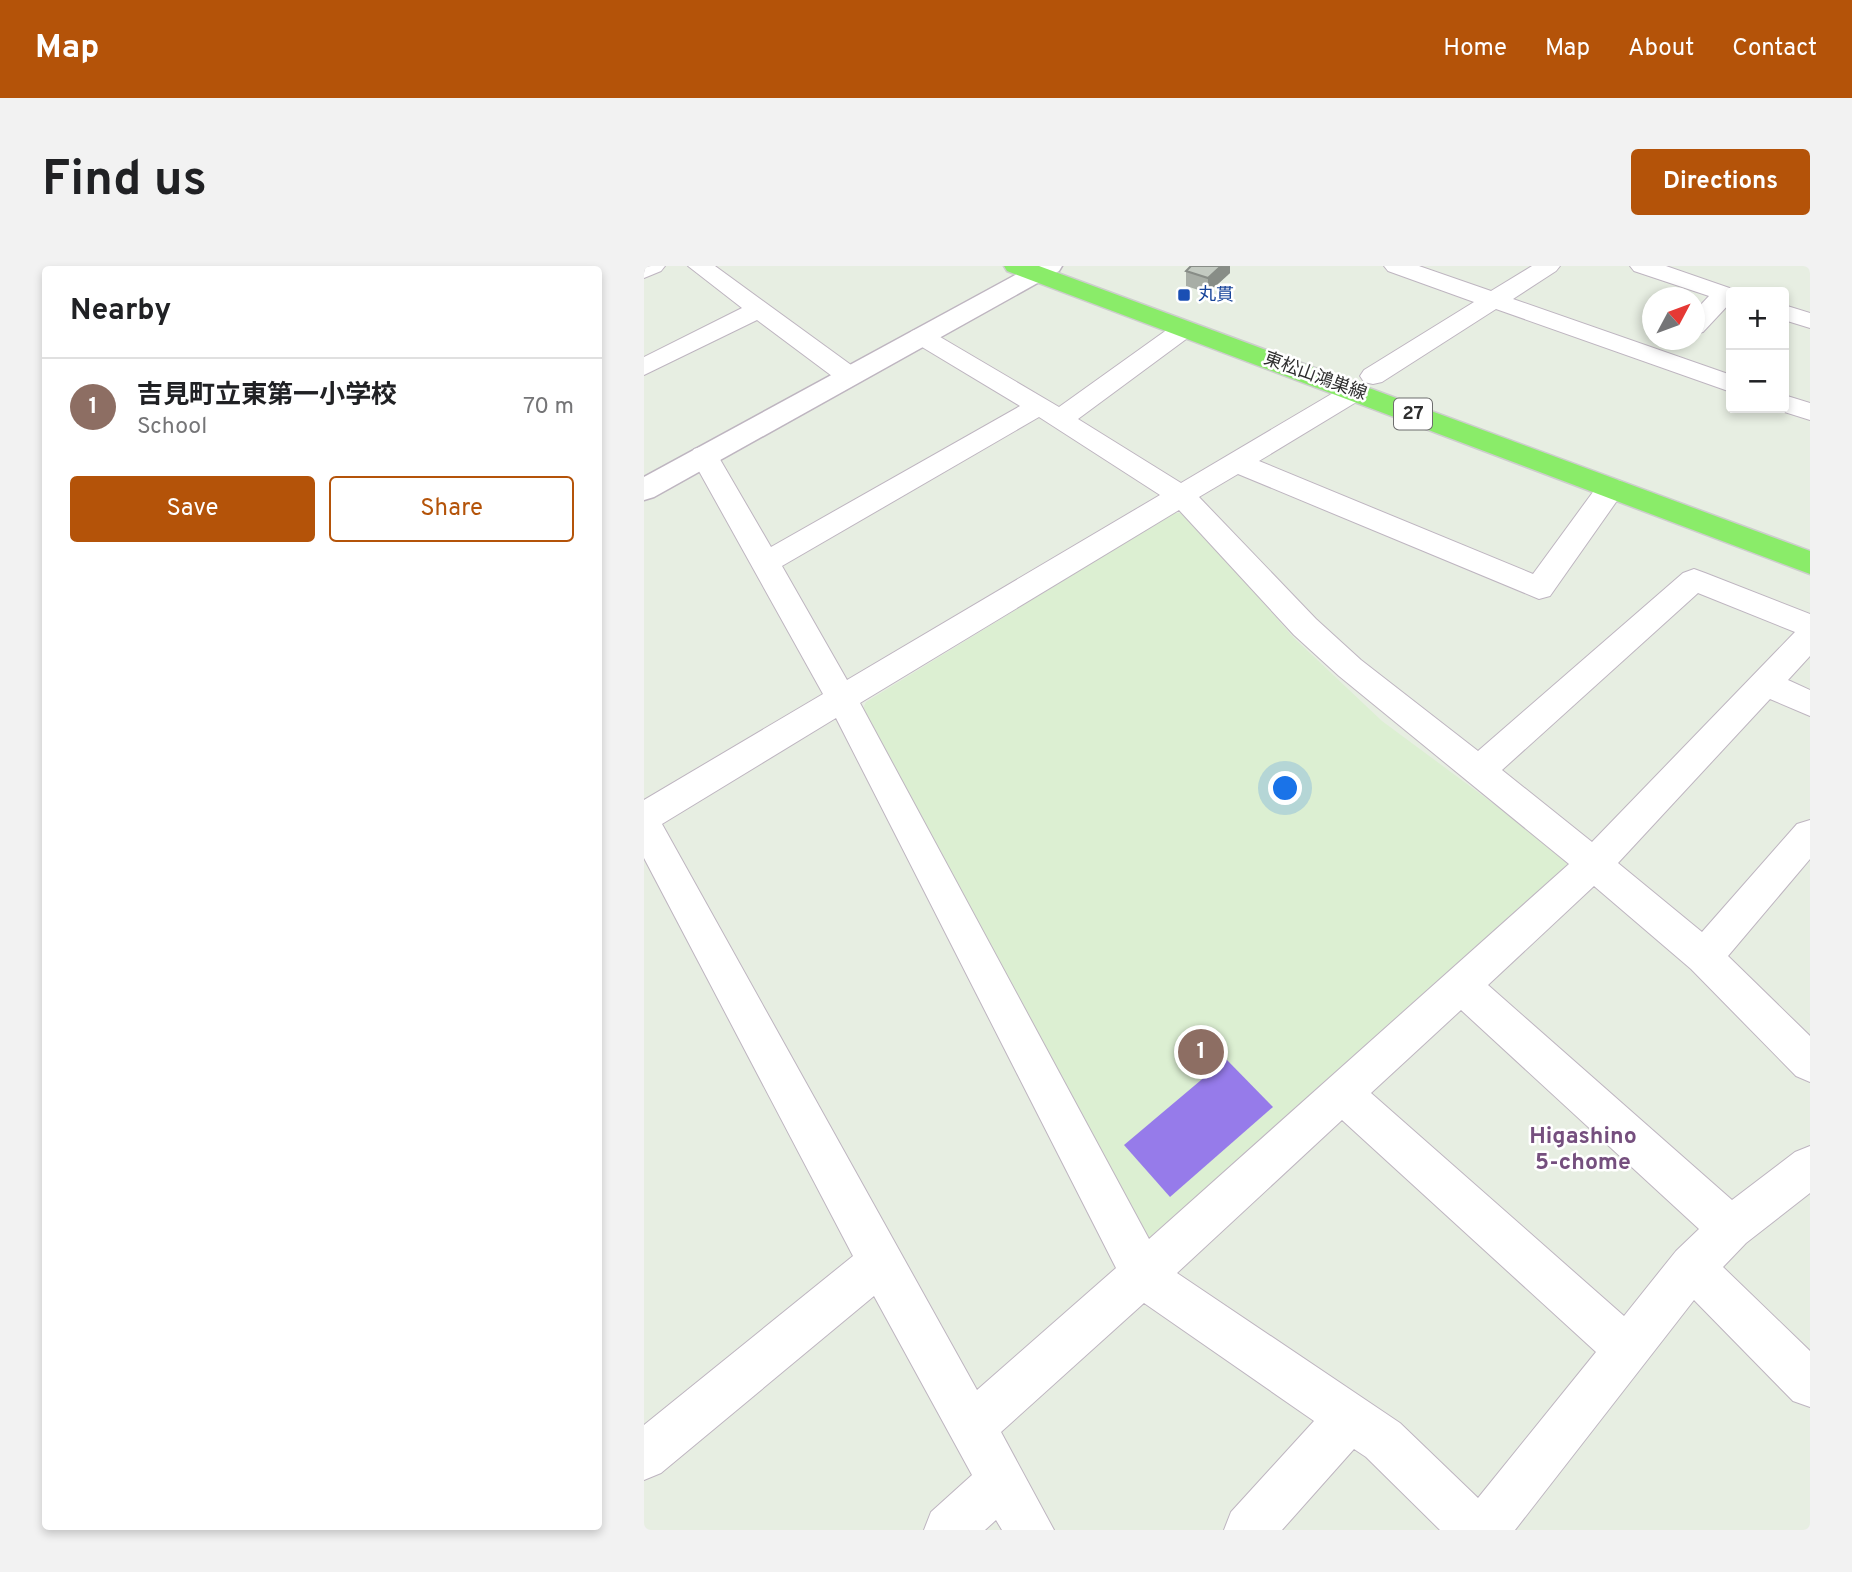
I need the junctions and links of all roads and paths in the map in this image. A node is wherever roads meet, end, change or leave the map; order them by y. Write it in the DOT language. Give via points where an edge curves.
graph roads {
  1 [pos="653,266"];
  2 [pos="700,266"];
  3 [pos="1074,266"];
  4 [pos="1396,266"];
  5 [pos="1548,266"];
  6 [pos="1642,266"];
  7 [pos="1034,269"];
  8 [pos="644,271"];
  9 [pos="1726,293"];
  10 [pos="1726,296"];
  11 [pos="1497,300"];
  12 [pos="759,309"];
  13 [pos="1789,314"];
  14 [pos="1705,317"];
  15 [pos="1810,321"];
  16 [pos="1184,329"];
  17 [pos="921,336"];
  18 [pos="1675,350"];
  19 [pos="1666,360"];
  20 [pos="644,367"];
  21 [pos="849,376"];
  22 [pos="1726,382"];
  23 [pos="1363,384"];
  24 [pos="1789,405"];
  25 [pos="1050,412"];
  26 [pos="1810,412"];
  27 [pos="704,455"];
  28 [pos="1238,463"];
  29 [pos="1611,488"];
  30 [pos="644,489"];
  31 [pos="1182,496"];
  32 [pos="1810,539"];
  33 [pos="765,563"];
  34 [pos="1810,563"];
  35 [pos="1810,626"];
  36 [pos="1810,636"];
  37 [pos="1766,682"];
  38 [pos="842,699"];
  39 [pos="1810,704"];
  40 [pos="1477,772"];
  41 [pos="644,817"];
  42 [pos="644,824"];
  43 [pos="1810,834"];
  44 [pos="1594,863"];
  45 [pos="1704,957"];
  46 [pos="1459,984"];
  47 [pos="1808,1055"];
  48 [pos="1342,1094"];
  49 [pos="1810,1167"];
  50 [pos="1731,1228"];
  51 [pos="880,1262"];
  52 [pos="1692,1267"];
  53 [pos="1143,1274"];
  54 [pos="1627,1349"];
  55 [pos="1810,1384"];
  56 [pos="1350,1417"];
  57 [pos="971,1427"];
  58 [pos="644,1456"];
  59 [pos="1002,1482"];
  60 [pos="949,1530"];
  61 [pos="1029,1530"];
  62 [pos="1249,1530"];
  63 [pos="1475,1530"];
  64 [pos="1484,1530"];
  1 -- 8 [label="street"];
  2 -- 12 [label="street"];
  3 -- 23 [label="main road, 東松山鴻巣線 / 27"];
  4 -- 11 [label="street"];
  5 -- 11 [label="street"];
  6 -- 9 [label="street"];
  7 -- 16 [label="main road, 東松山鴻巣線 / 27"];
  7 -- 17 [label="street"];
  10 -- 14 [label="street"];
  11 -- 19 [label="street"];
  11 -- 23 [label="street"];
  12 -- 20 [label="street"];
  12 -- 21 [label="street"];
  13 -- 15 [label="street"];
  16 -- 23 [label="main road, 東松山鴻巣線 / 27"];
  16 -- 25 [label="street"];
  17 -- 21 [label="street"];
  17 -- 25 [label="street"];
  18 -- 19 [label="street"];
  19 -- 22 [label="street"];
  21 -- 27 [label="street"];
  23 -- 28 [label="street"];
  23 -- 29 [label="main road, 東松山鴻巣線 / 27"];
  23 -- 32 [label="main road, 東松山鴻巣線 / 27"];
  24 -- 26 [label="street"];
  25 -- 31 [label="street"];
  25 -- 33 [label="street"];
  27 -- 30 [label="street"];
  27 -- 33 [label="street"];
  28 -- 29 [label="street" via="1539,588"];
  28 -- 31 [label="street"];
  29 -- 34 [label="main road, 東松山鴻巣線 / 27"];
  31 -- 38 [label="street"];
  31 -- 40 [label="street" via="1304,627"];
  33 -- 38 [label="street"];
  35 -- 40 [label="street" via="1694,580"];
  36 -- 37 [label="street"];
  37 -- 39 [label="street"];
  37 -- 44 [label="street"];
  38 -- 41 [label="street"];
  38 -- 53 [label="street"];
  40 -- 44 [label="street"];
  42 -- 51 [label="street"];
  43 -- 45 [label="street"];
  44 -- 45 [label="street"];
  44 -- 46 [label="street"];
  45 -- 47 [label="street"];
  46 -- 48 [label="street"];
  46 -- 50 [label="street"];
  48 -- 53 [label="street"];
  48 -- 54 [label="street"];
  49 -- 50 [label="street"];
  50 -- 52 [label="street"];
  51 -- 57 [label="street"];
  51 -- 58 [label="street"];
  52 -- 54 [label="street"];
  52 -- 55 [label="street"];
  53 -- 56 [label="street"];
  53 -- 57 [label="street"];
  54 -- 64 [label="street"];
  56 -- 62 [label="street"];
  56 -- 63 [label="street" via="1383,1440"];
  57 -- 59 [label="street"];
  59 -- 60 [label="street"];
  59 -- 61 [label="street"];
}
